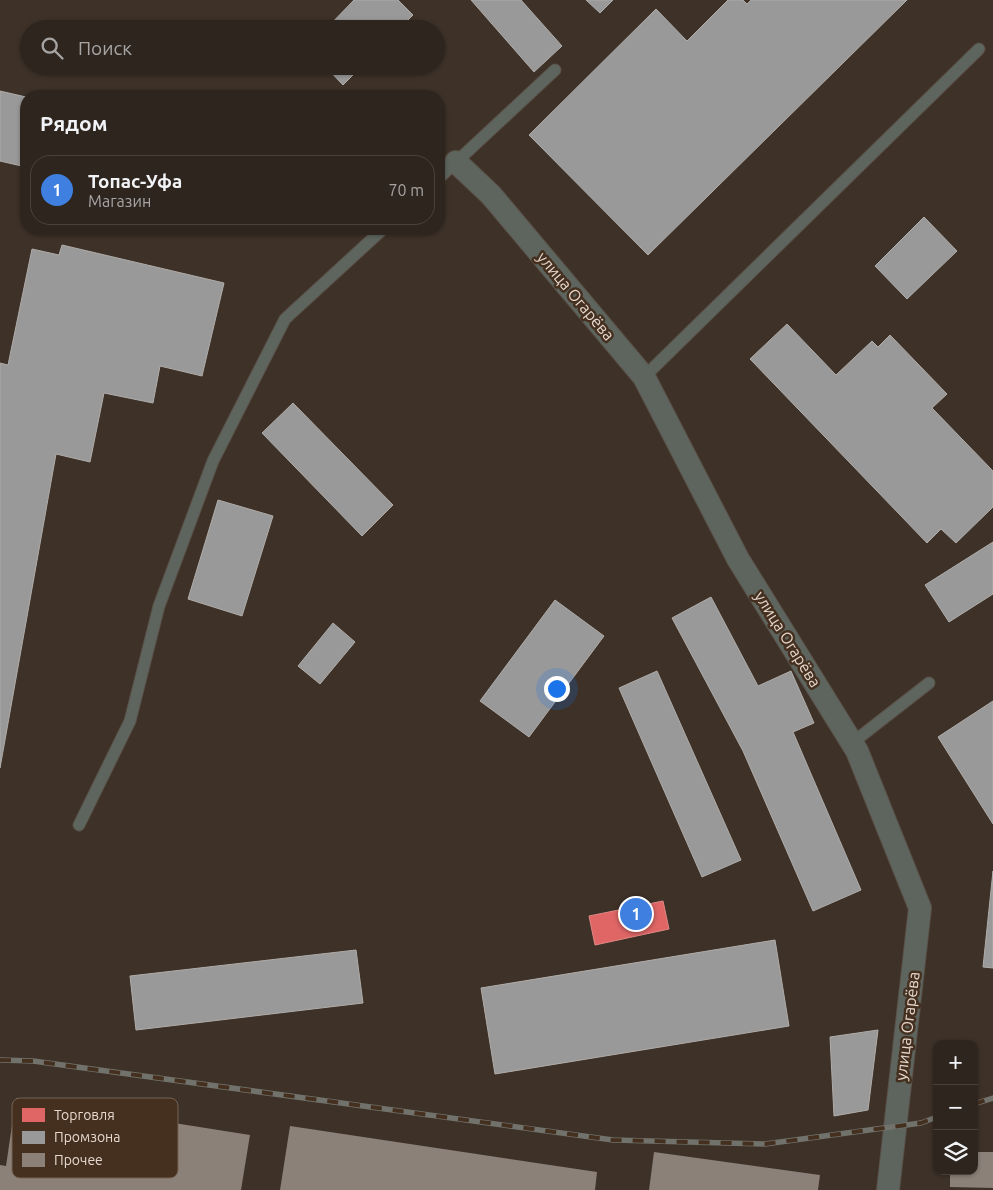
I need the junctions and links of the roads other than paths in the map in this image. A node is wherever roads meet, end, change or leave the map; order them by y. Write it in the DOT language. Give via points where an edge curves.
graph roads {
  1 [pos="979,49"];
  2 [pos="554,70"];
  3 [pos="456,162"];
  4 [pos="445,172"];
  5 [pos="376,235"];
  6 [pos="644,377"];
  7 [pos="929,682"];
  8 [pos="852,743"];
  9 [pos="79,825"];
  10 [pos="888,1190"];
  1 -- 6 [label="lane"];
  2 -- 3 [label="lane"];
  3 -- 4 [label="lane"];
  3 -- 6 [label="street, улица Огарёва" via="491,195"];
  5 -- 9 [label="lane" via="285,318 213,461 159,606 130,721"];
  6 -- 8 [label="street, улица Огарёва" via="738,558"];
  7 -- 8 [label="lane"];
  8 -- 10 [label="street, улица Огарёва" via="920,908"];
}
